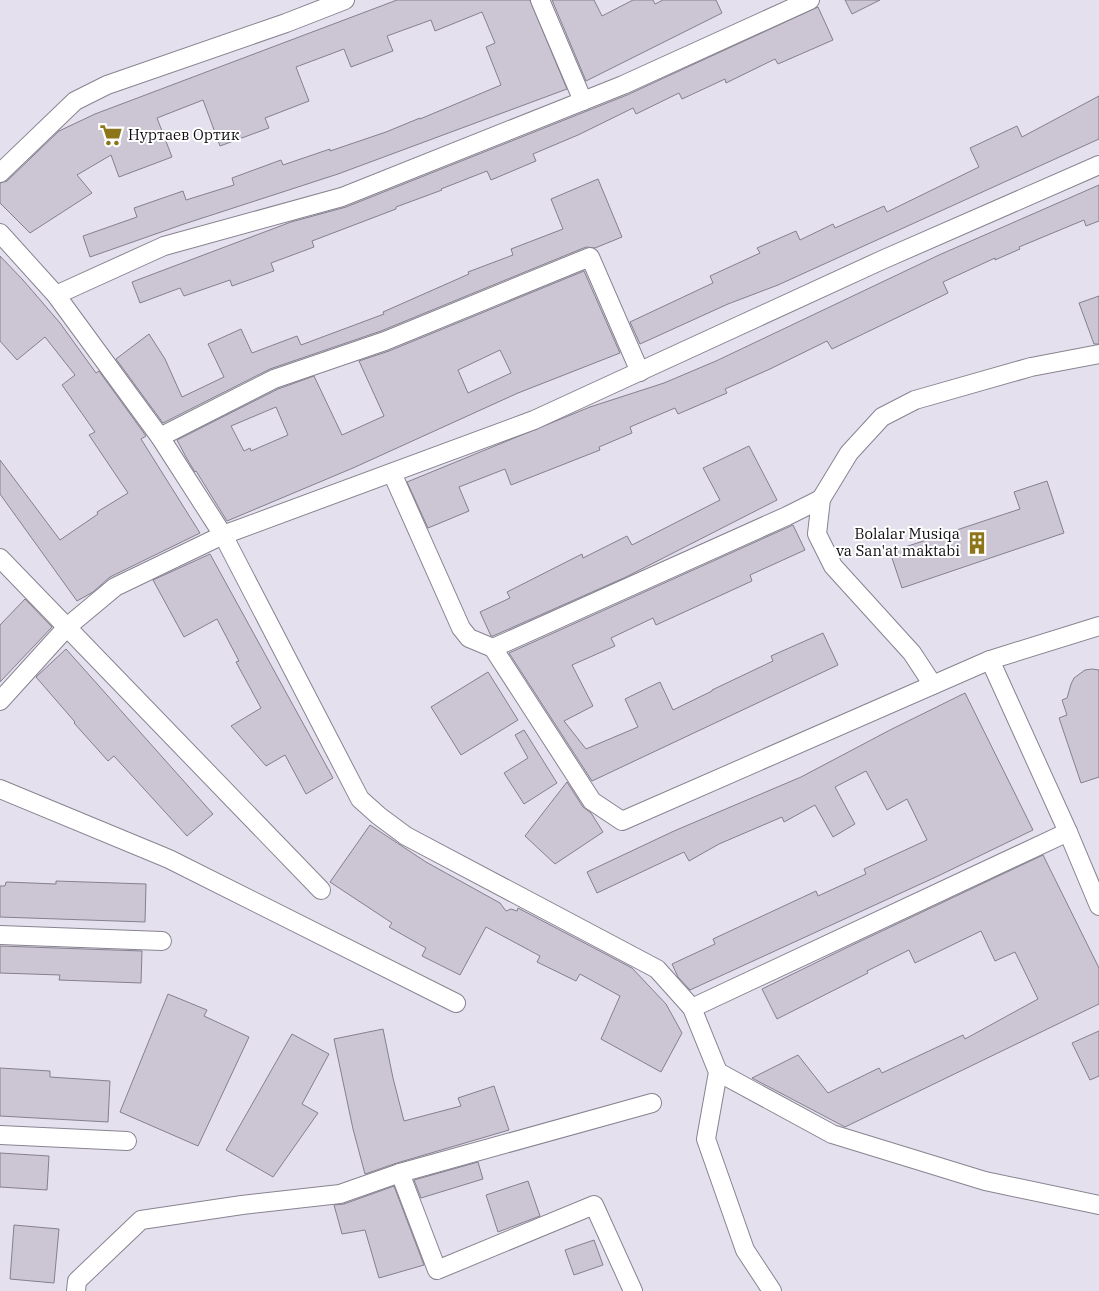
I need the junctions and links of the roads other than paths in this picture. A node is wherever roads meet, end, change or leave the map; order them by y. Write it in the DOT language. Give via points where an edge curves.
graph roads {
  1 [pos="345,0"];
  2 [pos="540,0"];
  3 [pos="810,0"];
  4 [pos="582,102"];
  5 [pos="1099,165"];
  6 [pos="0,173"];
  7 [pos="0,233"];
  8 [pos="56,295"];
  9 [pos="1099,354"];
  10 [pos="640,372"];
  11 [pos="160,437"];
  12 [pos="392,473"];
  13 [pos="821,499"];
  14 [pos="223,535"];
  15 [pos="0,558"];
  16 [pos="1099,626"];
  17 [pos="67,627"];
  18 [pos="494,648"];
  19 [pos="990,660"];
  20 [pos="933,684"];
  21 [pos="0,701"];
  22 [pos="0,788"];
  23 [pos="1068,832"];
  24 [pos="321,890"];
  25 [pos="1099,906"];
  26 [pos="0,935"];
  27 [pos="162,941"];
  28 [pos="456,1003"];
  29 [pos="692,1008"];
  30 [pos="718,1072"];
  31 [pos="652,1103"];
  32 [pos="0,1135"];
  33 [pos="127,1140"];
  34 [pos="400,1173"];
  35 [pos="1099,1205"];
  36 [pos="76,1291"];
  37 [pos="633,1291"];
  38 [pos="772,1291"];
  1 -- 6 [label="street" via="107,85 76,101"];
  2 -- 4 [label="street"];
  3 -- 4 [label="street"];
  4 -- 8 [label="street" via="342,197 164,246"];
  5 -- 10 [label="street" via="882,260"];
  7 -- 8 [label="street"];
  8 -- 11 [label="street"];
  9 -- 13 [label="street" via="1031,367 916,400 882,417 849,453"];
  10 -- 11 [label="street" via="590,257 385,341 274,379"];
  10 -- 12 [label="street" via="534,420"];
  11 -- 14 [label="street"];
  12 -- 14 [label="street"];
  12 -- 18 [label="street" via="461,628 469,638"];
  13 -- 18 [label="street"];
  13 -- 20 [label="street" via="817,534 833,566 912,653"];
  14 -- 17 [label="street" via="115,587"];
  14 -- 29 [label="street" via="360,799 406,836 657,969"];
  15 -- 17 [label="street"];
  16 -- 19 [label="street"];
  17 -- 21 [label="street"];
  17 -- 24 [label="street"];
  18 -- 20 [label="street" via="592,801 622,821"];
  19 -- 20 [label="street"];
  19 -- 23 [label="street"];
  22 -- 28 [label="street" via="169,859"];
  23 -- 25 [label="street"];
  23 -- 29 [label="street"];
  26 -- 27 [label="street"];
  29 -- 30 [label="street"];
  30 -- 35 [label="street" via="832,1134 985,1181"];
  30 -- 38 [label="street" via="706,1139 745,1250"];
  31 -- 34 [label="street"];
  32 -- 33 [label="street"];
  34 -- 36 [label="street" via="340,1194 141,1220 77,1281"];
  34 -- 37 [label="street" via="437,1270 594,1205"];
}
